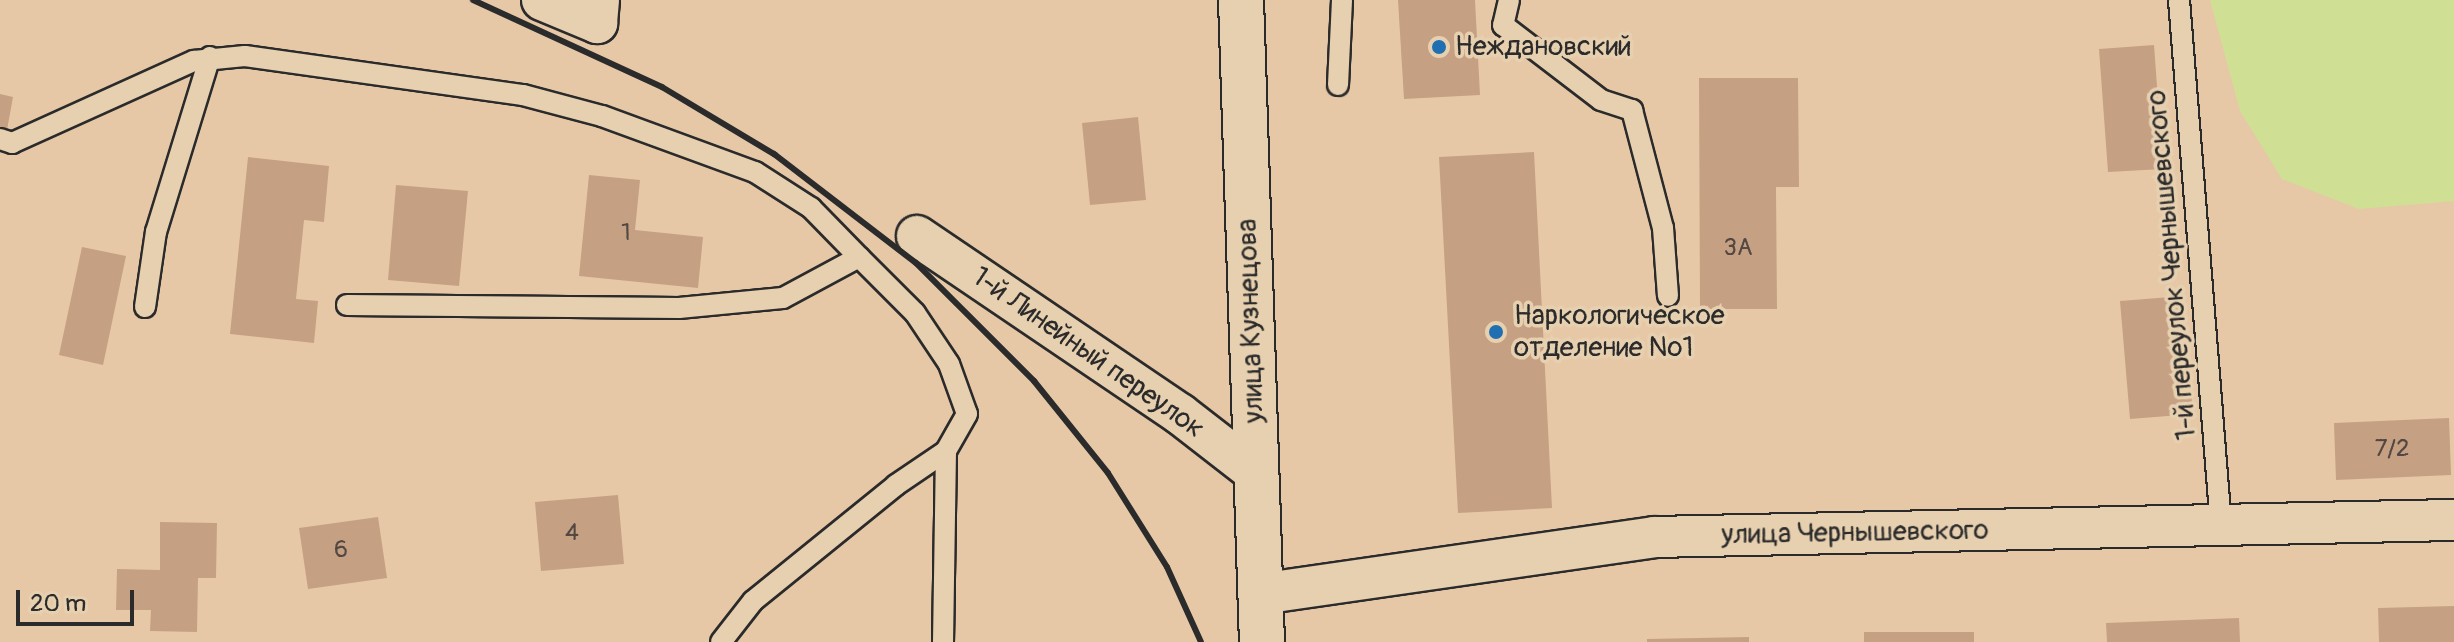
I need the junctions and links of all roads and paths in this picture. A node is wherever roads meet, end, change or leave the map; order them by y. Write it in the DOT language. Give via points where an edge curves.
graph roads {
  1 [pos="542,0"];
  2 [pos="1241,0"];
  3 [pos="1342,0"];
  4 [pos="1509,0"];
  5 [pos="2179,0"];
  6 [pos="598,12"];
  7 [pos="210,57"];
  8 [pos="1338,85"];
  9 [pos="0,139"];
  10 [pos="917,236"];
  11 [pos="859,257"];
  12 [pos="1668,296"];
  13 [pos="347,305"];
  14 [pos="145,307"];
  15 [pos="946,451"];
  16 [pos="1256,473"];
  17 [pos="2454,520"];
  18 [pos="2221,525"];
  19 [pos="1260,594"];
  20 [pos="721,642"];
  21 [pos="943,642"];
  22 [pos="1262,642"];
  1 -- 6 [label="street"];
  2 -- 16 [label="main road, улица Кузнецова"];
  3 -- 8 [label="lane"];
  4 -- 12 [label="lane" via="1503,25 1601,100 1632,110 1663,228"];
  5 -- 18 [label="lane, 1-й переулок Чернышевского"];
  7 -- 9 [label="lane" via="12,143"];
  7 -- 11 [label="lane" via="245,56 523,95 602,116 755,172 811,208"];
  7 -- 14 [label="lane" via="156,232"];
  10 -- 16 [label="street, 1-й Линейный переулок" via="1180,414"];
  11 -- 13 [label="lane" via="783,298 679,308"];
  11 -- 15 [label="lane" via="915,313 949,364 967,414"];
  15 -- 20 [label="lane" via="753,601"];
  15 -- 21 [label="lane"];
  16 -- 19 [label="main road, улица Кузнецова"];
  17 -- 18 [label="street, улица Чернышевского"];
  18 -- 19 [label="street, улица Чернышевского" via="1654,537"];
  19 -- 22 [label="main road, улица Кузнецова"];
}
